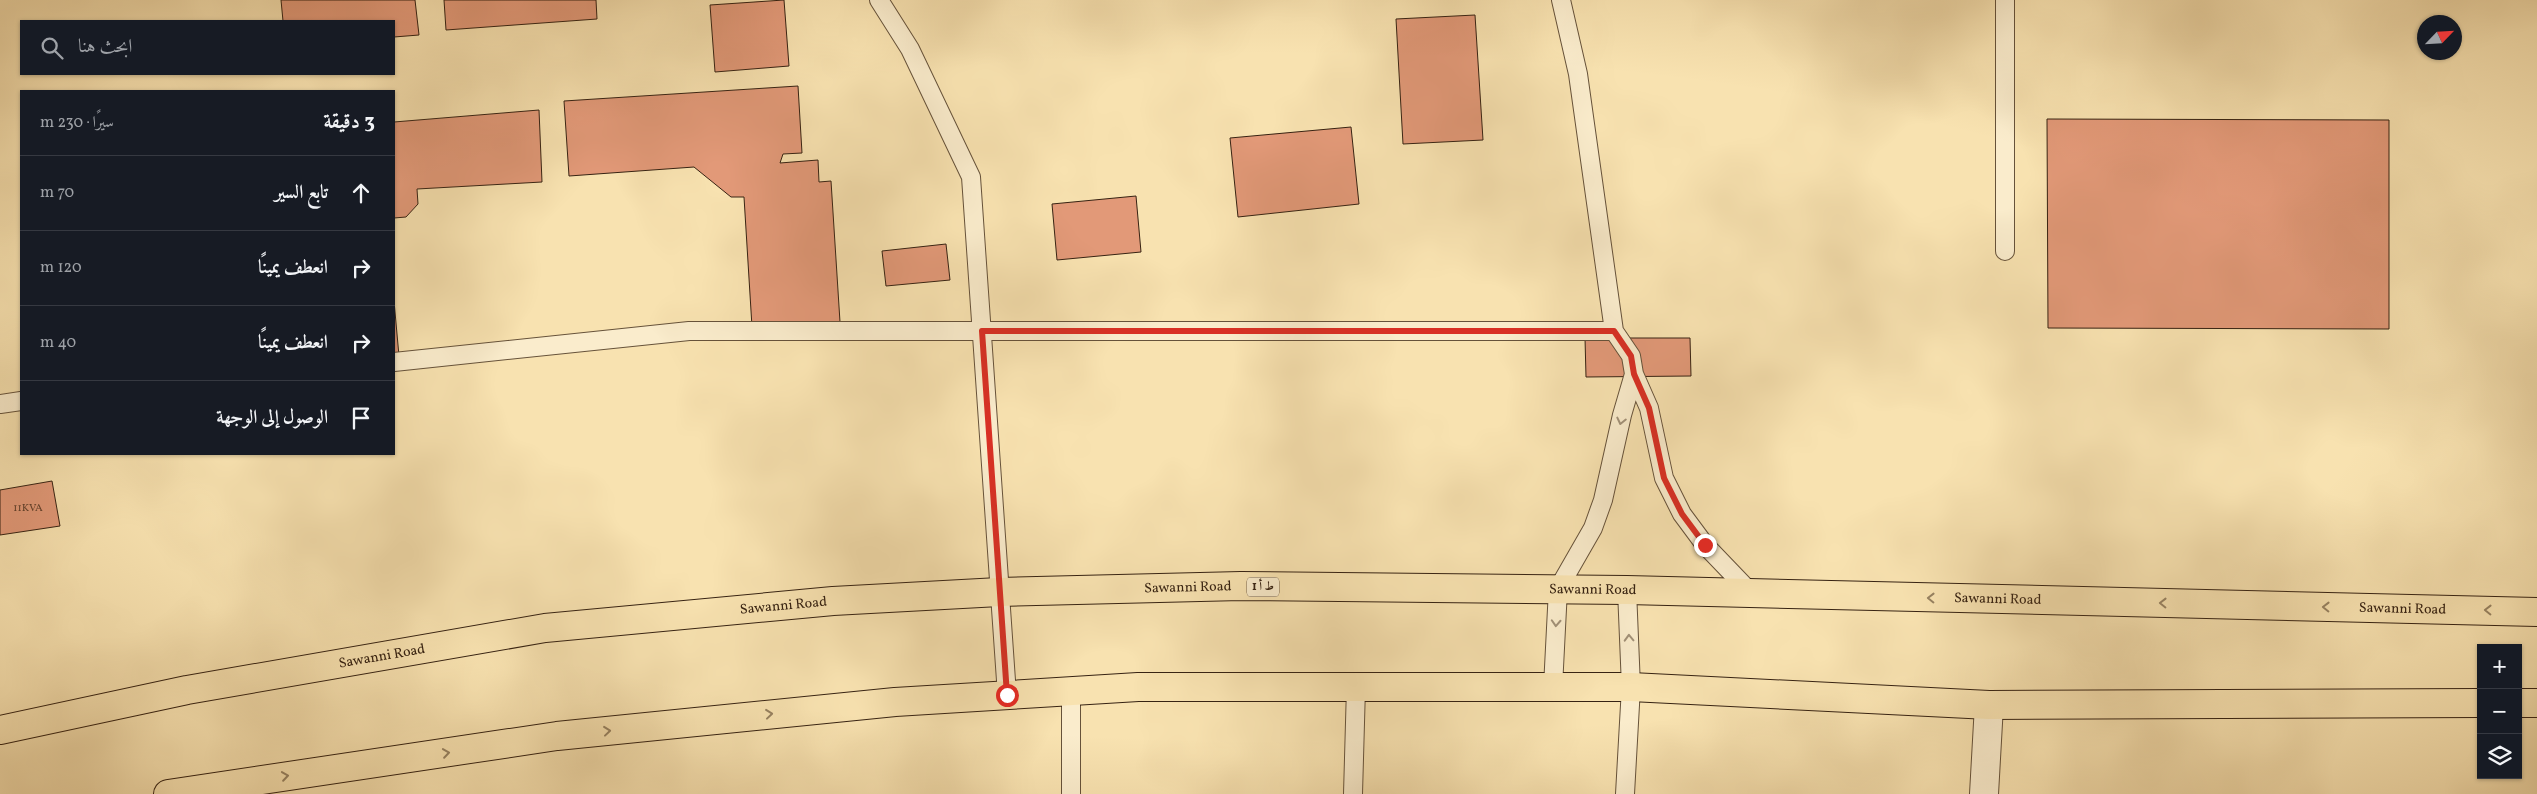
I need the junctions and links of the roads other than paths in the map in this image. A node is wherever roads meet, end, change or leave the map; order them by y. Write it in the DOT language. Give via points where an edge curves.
graph roads {
  1 [pos="879,0"];
  2 [pos="1561,0"];
  3 [pos="2005,0"];
  4 [pos="2005,251"];
  5 [pos="982,331"];
  6 [pos="1614,331"];
  7 [pos="395,362"];
  8 [pos="1634,374"];
  9 [pos="20,402"];
  10 [pos="0,404"];
  11 [pos="1558,589"];
  12 [pos="1627,590"];
  13 [pos="999,592"];
  14 [pos="1752,594"];
  15 [pos="2537,612"];
  16 [pos="1356,687"];
  17 [pos="1553,687"];
  18 [pos="1631,687"];
  19 [pos="1071,691"];
  20 [pos="1007,695"];
  21 [pos="2477,703"];
  22 [pos="2522,703"];
  23 [pos="2537,703"];
  24 [pos="1989,705"];
  25 [pos="0,730"];
  26 [pos="168,794"];
  27 [pos="1071,794"];
  28 [pos="1353,794"];
  29 [pos="1625,794"];
  30 [pos="1984,794"];
  1 -- 5 [label="lane" via="910,49 972,177"];
  2 -- 6 [label="lane" via="1578,74"];
  3 -- 4 [label="lane"];
  5 -- 6 [label="lane"];
  5 -- 7 [label="lane" via="690,331"];
  5 -- 13 [label="lane"];
  6 -- 8 [label="lane" via="1631,356"];
  8 -- 11 [label="lane, one-way" via="1603,500 1593,528"];
  8 -- 14 [label="lane" via="1649,408 1664,478 1682,514 1705,545"];
  9 -- 10 [label="lane"];
  11 -- 12 [label="highway, Sawanni Road / ط أ 1"];
  11 -- 13 [label="highway, Sawanni Road / ط أ 1" via="1242,586"];
  11 -- 17 [label="lane, one-way"];
  12 -- 14 [label="highway, Sawanni Road / ط أ 1"];
  18 -- 12 [label="lane, one-way"];
  13 -- 20 [label="lane"];
  13 -- 25 [label="highway, Sawanni Road / ط أ 1" via="833,601 545,628 187,690"];
  15 -- 14 [label="highway, Sawanni Road / ط أ 1, one-way"];
  16 -- 17 [label="highway"];
  16 -- 19 [label="highway" via="1138,687"];
  16 -- 28 [label="lane"];
  17 -- 18 [label="highway"];
  18 -- 24 [label="highway"];
  18 -- 29 [label="lane"];
  19 -- 20 [label="highway"];
  19 -- 27 [label="lane"];
  26 -- 20 [label="highway, one-way" via="557,736 895,702"];
  21 -- 24 [label="highway"];
  22 -- 23 [label="highway"];
  24 -- 30 [label="street"];
}
